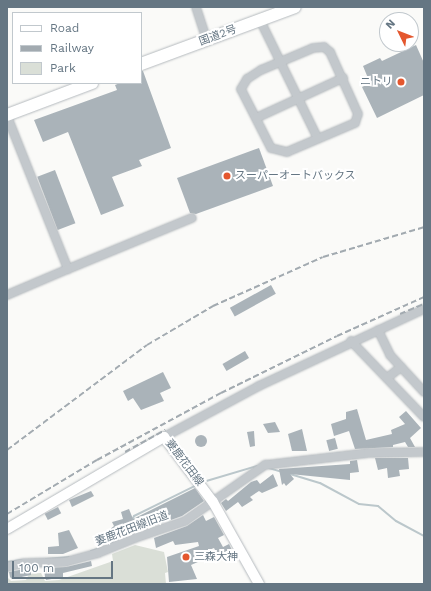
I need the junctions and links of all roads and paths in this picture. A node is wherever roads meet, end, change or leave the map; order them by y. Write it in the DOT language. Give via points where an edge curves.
graph roads {
  1 [pos="196,7"];
  2 [pos="294,7"];
  3 [pos="260,20"];
  4 [pos="207,40"];
  5 [pos="279,63"];
  6 [pos="142,64"];
  7 [pos="343,78"];
  8 [pos="89,84"];
  9 [pos="297,98"];
  10 [pos="7,114"];
  11 [pos="256,118"];
  12 [pos="318,139"];
  13 [pos="192,218"];
  14 [pos="68,269"];
  15 [pos="7,295"];
  16 [pos="424,309"];
  17 [pos="378,330"];
  18 [pos="351,341"];
  19 [pos="401,367"];
  20 [pos="387,378"];
  21 [pos="424,392"];
  22 [pos="424,417"];
  23 [pos="164,437"];
  24 [pos="424,452"];
  25 [pos="213,502"];
  26 [pos="7,529"];
  27 [pos="7,567"];
  28 [pos="259,584"];
  1 -- 4 [label="street"];
  2 -- 3 [label="highway, 国道2号"];
  3 -- 4 [label="highway, 国道2号"];
  3 -- 5 [label="street"];
  4 -- 6 [label="highway, 国道2号"];
  5 -- 7 [label="street" via="313,48 324,47 330,52"];
  5 -- 9 [label="street"];
  5 -- 11 [label="street" via="247,79 241,89"];
  7 -- 9 [label="street"];
  7 -- 12 [label="street" via="358,114 355,123"];
  8 -- 10 [label="highway"];
  9 -- 11 [label="street"];
  9 -- 12 [label="street"];
  10 -- 14 [label="street"];
  11 -- 12 [label="street" via="271,148 288,152"];
  13 -- 14 [label="street"];
  14 -- 15 [label="street"];
  16 -- 17 [label="street"];
  17 -- 18 [label="street"];
  17 -- 19 [label="street" via="390,355"];
  18 -- 20 [label="street"];
  18 -- 23 [label="street"];
  19 -- 20 [label="street"];
  19 -- 21 [label="street"];
  20 -- 22 [label="street"];
  23 -- 25 [label="main road, 妻鹿花田線"];
  23 -- 26 [label="main road, 妻鹿花田線"];
  24 -- 25 [label="street, 妻鹿花田線旧道" via="368,453 265,465"];
  25 -- 27 [label="street, 妻鹿花田線旧道" via="185,521 98,554 65,562 25,563"];
  25 -- 28 [label="main road, 妻鹿花田線"];
}
